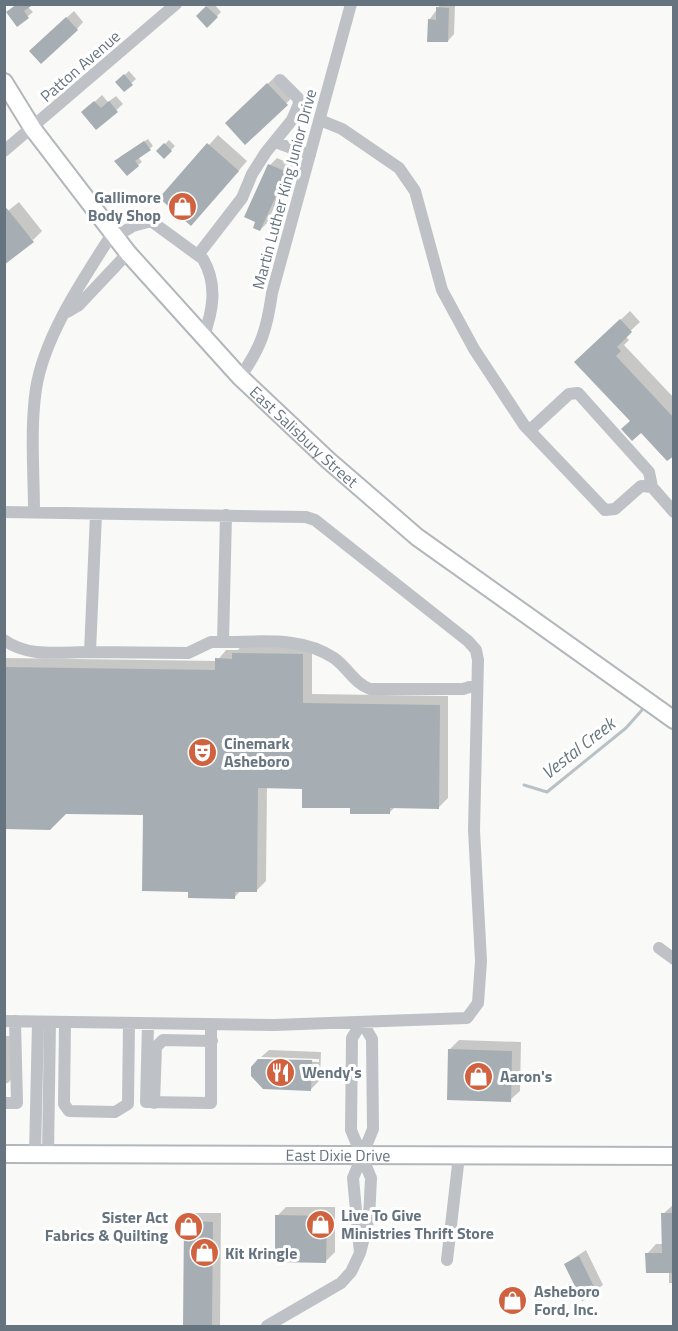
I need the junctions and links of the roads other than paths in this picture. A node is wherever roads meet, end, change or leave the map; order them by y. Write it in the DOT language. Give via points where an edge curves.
graph roads {
  1 [pos="176,4"];
  2 [pos="351,4"];
  3 [pos="280,80"];
  4 [pos="4,82"];
  5 [pos="320,120"];
  6 [pos="33,129"];
  7 [pos="274,142"];
  8 [pos="4,151"];
  9 [pos="310,155"];
  10 [pos="113,235"];
  11 [pos="128,253"];
  12 [pos="198,255"];
  13 [pos="67,312"];
  14 [pos="204,338"];
  15 [pos="240,377"];
  16 [pos="530,430"];
  17 [pos="652,486"];
  18 [pos="4,512"];
  19 [pos="34,512"];
  20 [pos="674,512"];
  21 [pos="96,514"];
  22 [pos="226,515"];
  23 [pos="4,640"];
  24 [pos="223,642"];
  25 [pos="90,652"];
  26 [pos="477,685"];
  27 [pos="674,720"];
  28 [pos="659,948"];
  29 [pos="674,959"];
  30 [pos="10,1021"];
  31 [pos="44,1022"];
  32 [pos="65,1022"];
  33 [pos="362,1022"];
  34 [pos="129,1023"];
  35 [pos="148,1024"];
  36 [pos="211,1025"];
  37 [pos="212,1041"];
  38 [pos="154,1102"];
  39 [pos="4,1103"];
  40 [pos="4,1154"];
  41 [pos="42,1154"];
  42 [pos="362,1156"];
  43 [pos="459,1156"];
  44 [pos="674,1156"];
  45 [pos="447,1260"];
  46 [pos="267,1326"];
  1 -- 6 [label="street, Patton Avenue"];
  2 -- 5 [label="street, Martin Luther King Junior Drive"];
  3 -- 7 [label="street" via="299,104"];
  4 -- 6 [label="main road, East Salisbury Street"];
  5 -- 9 [label="street, Martin Luther King Junior Drive"];
  5 -- 16 [label="street" via="342,129 399,168 415,190 442,290 474,349"];
  6 -- 8 [label="street, Patton Avenue"];
  6 -- 10 [label="main road, East Salisbury Street"];
  7 -- 9 [label="street"];
  7 -- 12 [label="street" via="252,174 242,198"];
  9 -- 15 [label="street, Martin Luther King Junior Drive" via="264,336"];
  10 -- 11 [label="main road, East Salisbury Street"];
  10 -- 12 [label="street" via="151,221"];
  10 -- 13 [label="street"];
  11 -- 13 [label="street" via="79,305"];
  11 -- 14 [label="main road, East Salisbury Street"];
  12 -- 14 [label="street" via="208,268 213,302"];
  13 -- 19 [label="street" via="46,352 36,390"];
  14 -- 15 [label="main road, East Salisbury Street"];
  15 -- 27 [label="main road, East Salisbury Street" via="417,537"];
  16 -- 17 [label="street" via="605,510 615,509 641,486"];
  16 -- 17 [label="street" via="569,394 578,393 650,472"];
  17 -- 20 [label="street"];
  18 -- 19 [label="street"];
  19 -- 21 [label="street"];
  21 -- 22 [label="street"];
  21 -- 25 [label="street"];
  22 -- 24 [label="street"];
  22 -- 26 [label="street" via="299,516 315,520 468,641 476,650"];
  23 -- 25 [label="street" via="21,651"];
  24 -- 25 [label="street" via="211,642 188,653"];
  24 -- 26 [label="street" via="310,645 338,661 359,683 370,688 463,689"];
  26 -- 33 [label="street" via="474,830 481,961 478,1003 467,1018"];
  28 -- 29 [label="street"];
  30 -- 31 [label="street"];
  30 -- 39 [label="street" via="16,1103"];
  31 -- 32 [label="street"];
  31 -- 41 [label="street"];
  32 -- 34 [label="street"];
  32 -- 34 [label="street" via="64,1104 69,1111 115,1112 128,1104"];
  33 -- 36 [label="street"];
  33 -- 42 [label="street" via="372,1039 373,1129"];
  33 -- 42 [label="street" via="352,1038 351,1118 351,1130"];
  34 -- 35 [label="street"];
  35 -- 36 [label="street"];
  35 -- 38 [label="street" via="146,1102"];
  36 -- 37 [label="street"];
  37 -- 38 [label="street" via="164,1040 156,1047"];
  37 -- 38 [label="street" via="211,1103"];
  40 -- 41 [label="main road, East Dixie Drive"];
  41 -- 42 [label="main road, East Dixie Drive"];
  42 -- 43 [label="main road, East Dixie Drive"];
  42 -- 46 [label="street" via="353,1178 360,1253 351,1272 341,1283"];
  43 -- 44 [label="main road, East Dixie Drive"];
  43 -- 45 [label="street"];
}
